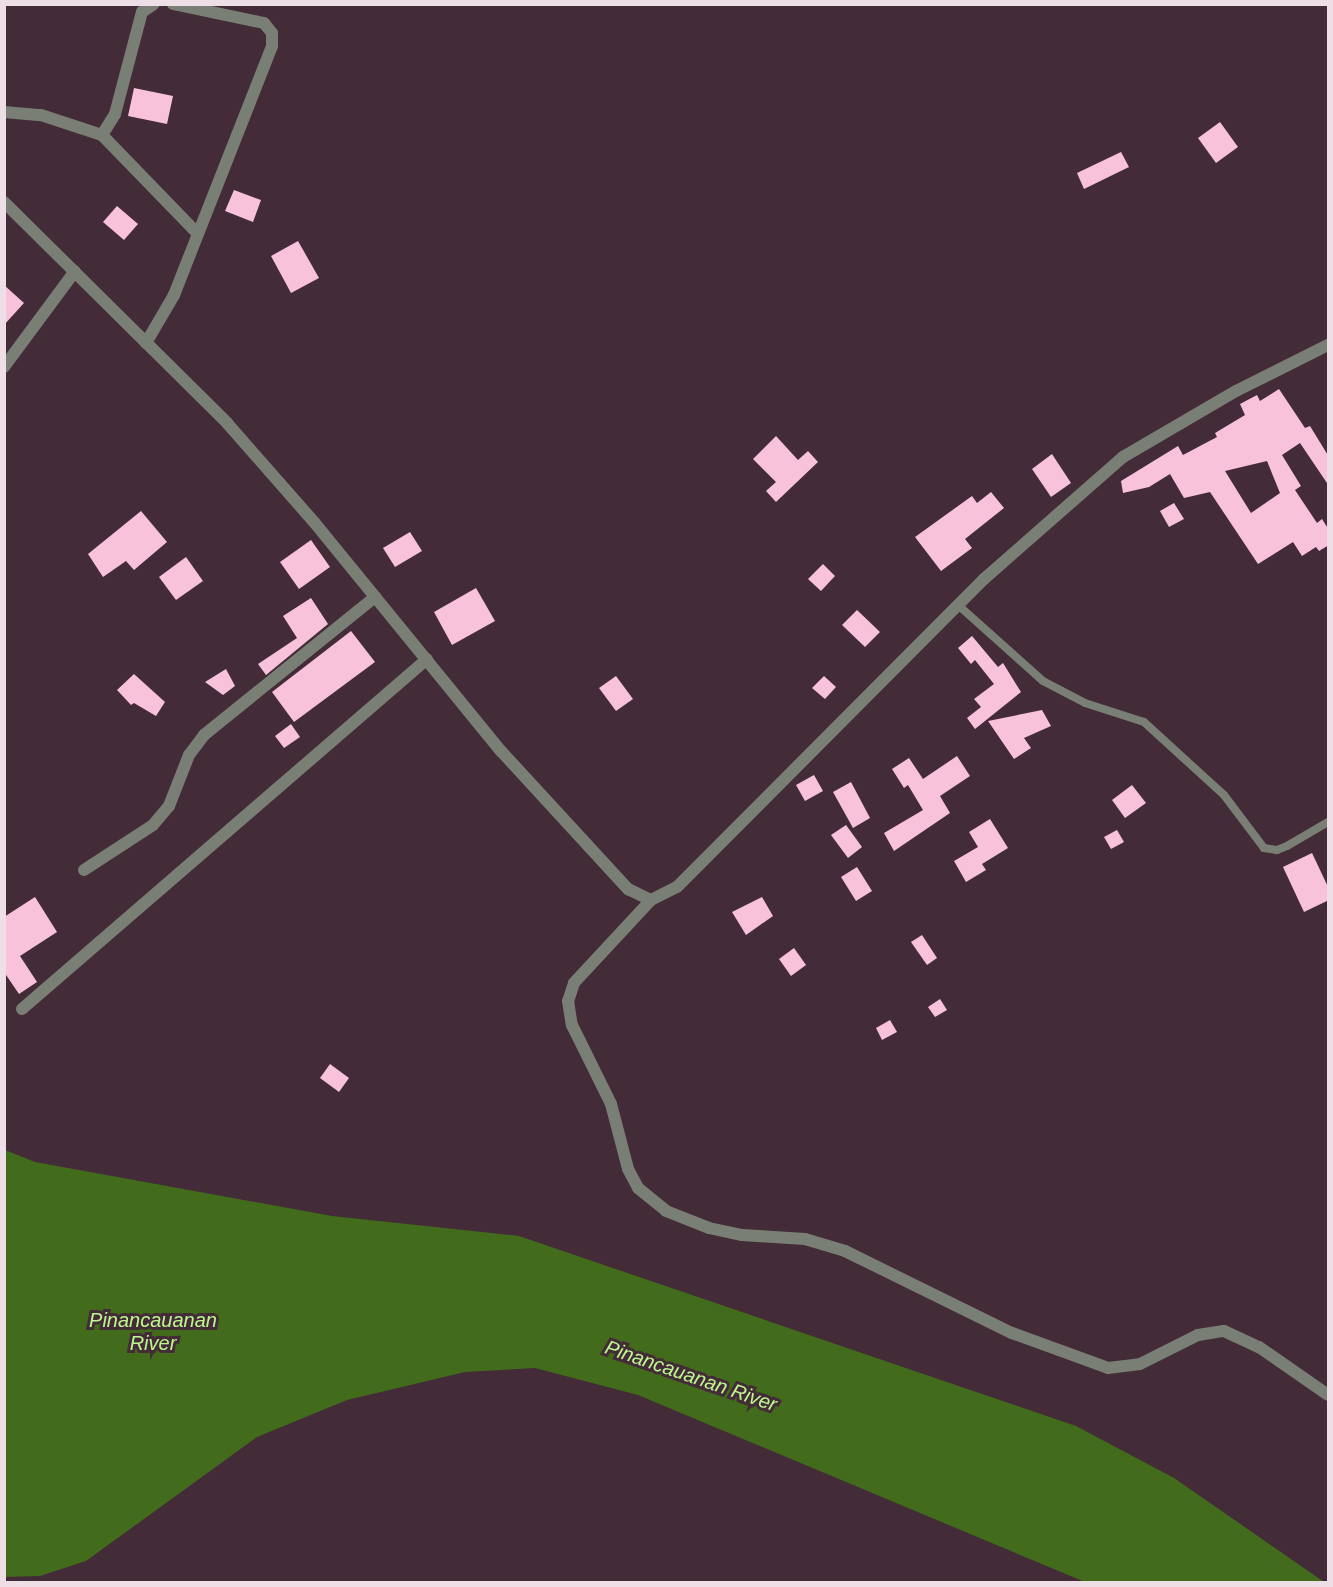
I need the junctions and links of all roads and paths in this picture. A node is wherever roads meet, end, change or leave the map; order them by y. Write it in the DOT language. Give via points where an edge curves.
graph roads {
  1 [pos="154,4"];
  2 [pos="172,4"];
  3 [pos="4,112"];
  4 [pos="102,135"];
  5 [pos="4,202"];
  6 [pos="197,233"];
  7 [pos="75,271"];
  8 [pos="146,343"];
  9 [pos="1329,345"];
  10 [pos="4,368"];
  11 [pos="375,597"];
  12 [pos="958,605"];
  13 [pos="427,659"];
  14 [pos="1329,822"];
  15 [pos="84,870"];
  16 [pos="651,900"];
  17 [pos="22,1009"];
  18 [pos="1329,1395"];
  1 -- 4 [label="street" via="142,12 115,114"];
  2 -- 6 [label="street" via="264,23 272,33 272,46"];
  3 -- 4 [label="street" via="41,115"];
  4 -- 6 [label="street"];
  5 -- 7 [label="street"];
  6 -- 8 [label="street" via="174,296"];
  7 -- 8 [label="street"];
  7 -- 10 [label="street"];
  8 -- 11 [label="street" via="227,423"];
  9 -- 12 [label="street" via="1227,396 1123,457"];
  11 -- 13 [label="street"];
  11 -- 15 [label="street" via="204,735 189,755 169,806 153,825"];
  12 -- 14 [label="lane" via="1043,681 1085,703 1144,722 1224,795 1264,848 1276,850 1287,846"];
  12 -- 16 [label="street" via="677,887"];
  13 -- 16 [label="street" via="516,768 628,889"];
  13 -- 17 [label="street"];
  16 -- 18 [label="street" via="574,983 568,1001 572,1025 611,1104 628,1170 638,1188 666,1211 709,1228 742,1235 805,1239 845,1251 1012,1333 1108,1368 1140,1364 1198,1335 1224,1331 1260,1347"];
}
